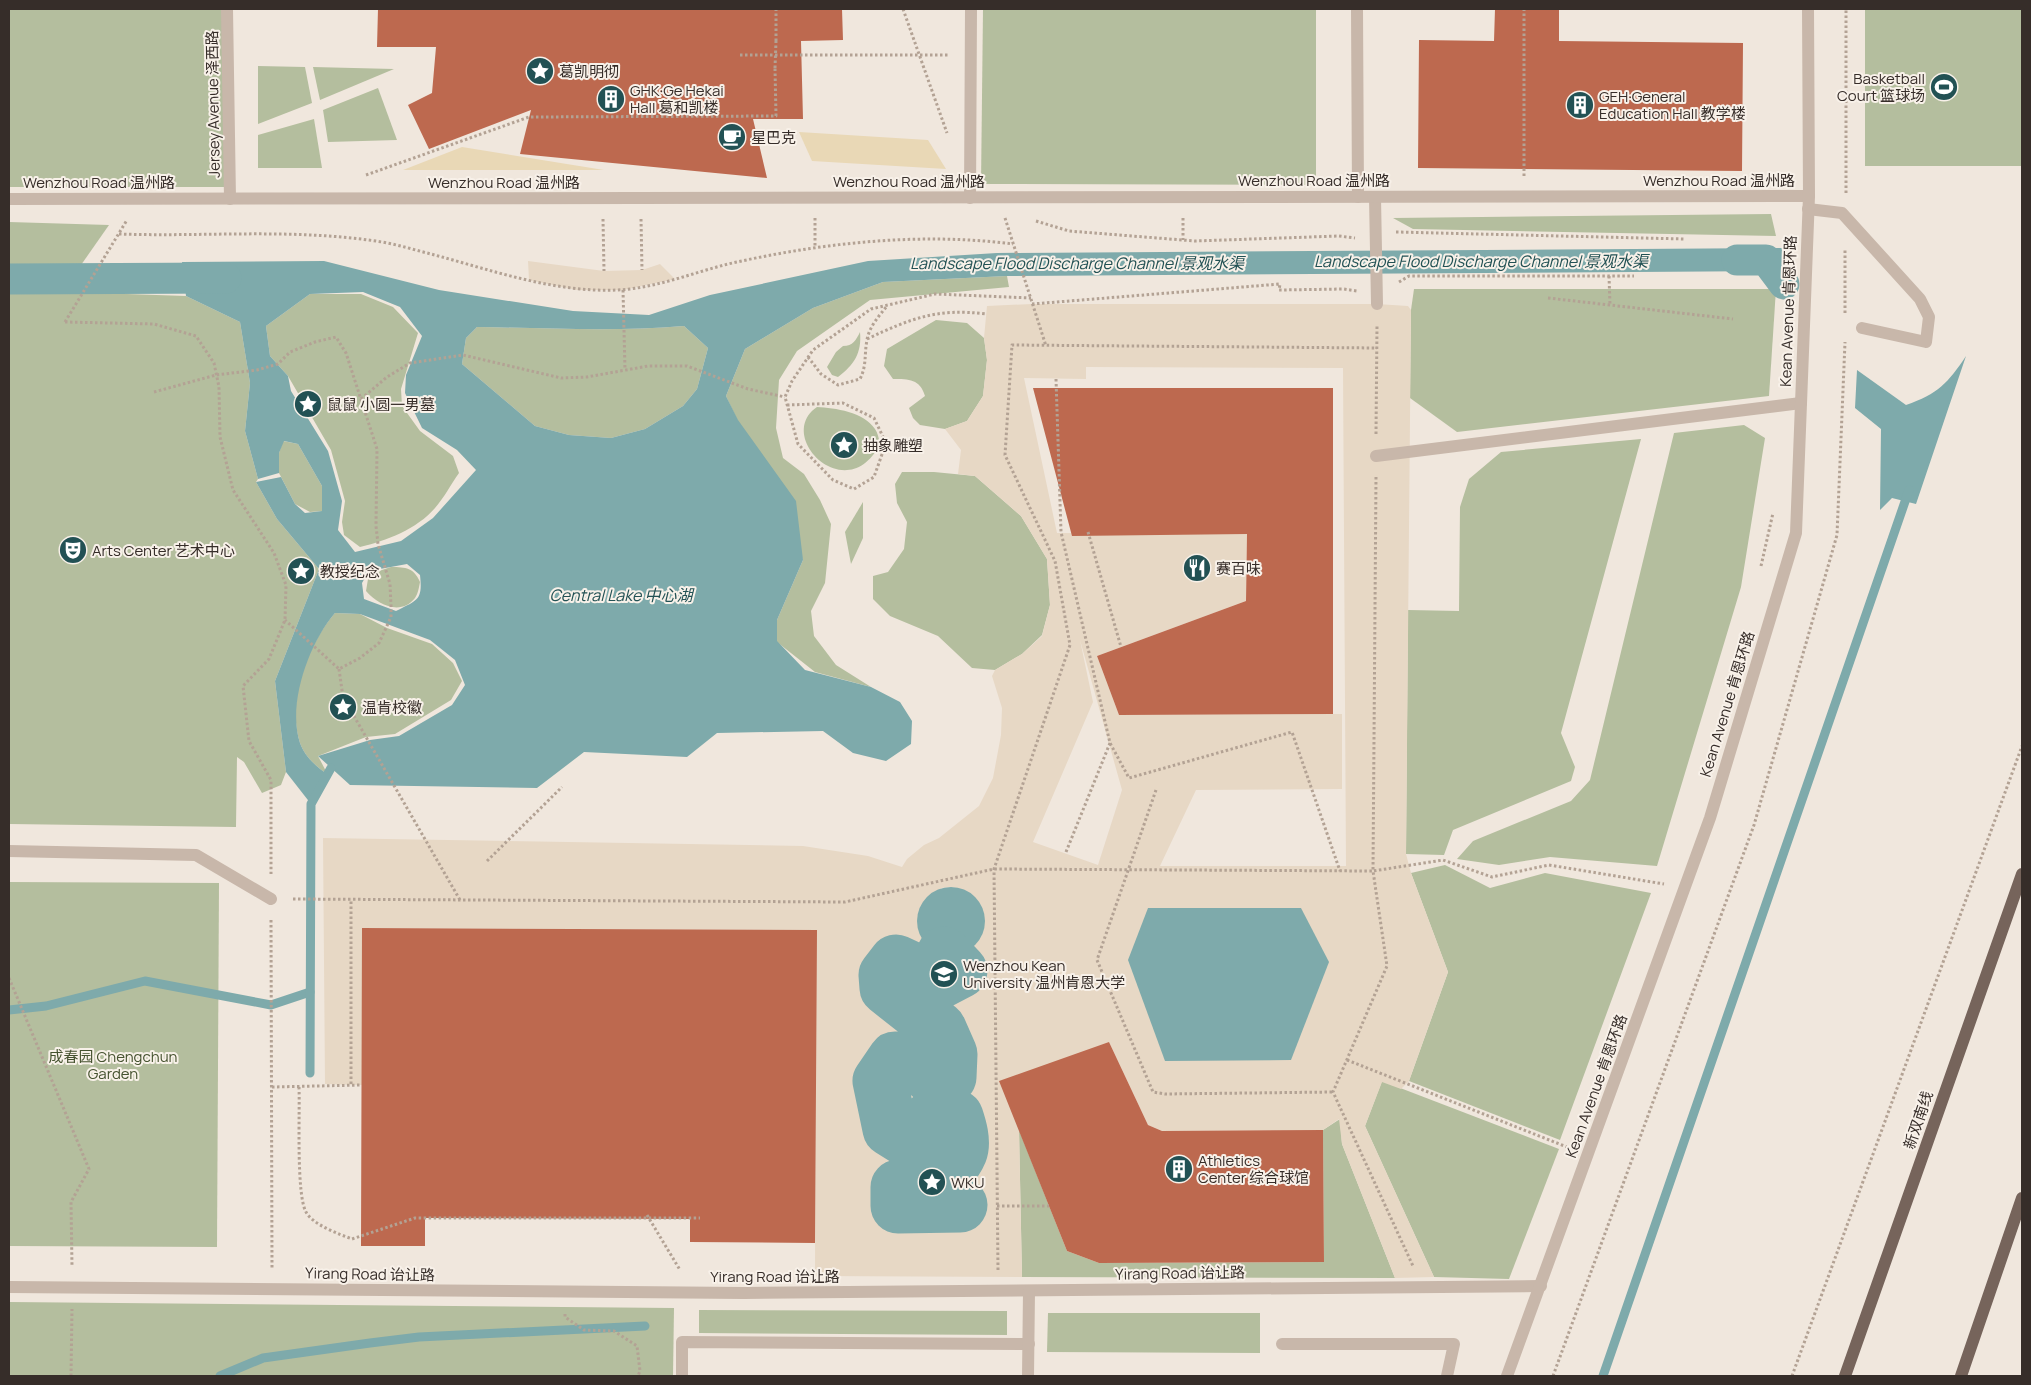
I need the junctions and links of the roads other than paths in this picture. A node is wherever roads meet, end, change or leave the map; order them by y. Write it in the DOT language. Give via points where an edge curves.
graph roads {
  1 [pos="227,9"];
  2 [pos="971,9"];
  3 [pos="1358,9"];
  4 [pos="1808,9"];
  5 [pos="1358,196"];
  6 [pos="1809,196"];
  7 [pos="230,198"];
  8 [pos="970,198"];
  9 [pos="1375,198"];
  10 [pos="9,199"];
  11 [pos="1808,209"];
  12 [pos="1377,300"];
  13 [pos="1862,328"];
  14 [pos="1801,403"];
  15 [pos="1376,456"];
  16 [pos="9,851"];
  17 [pos="2022,874"];
  18 [pos="271,899"];
  19 [pos="2022,1198"];
  20 [pos="1541,1286"];
  21 [pos="9,1287"];
  22 [pos="1029,1291"];
  23 [pos="1029,1344"];
  24 [pos="1282,1344"];
  25 [pos="682,1376"];
  26 [pos="1028,1376"];
  27 [pos="1448,1376"];
  28 [pos="1507,1376"];
  29 [pos="1845,1376"];
  30 [pos="1961,1376"];
  1 -- 7 [label="street, Jersey Avenue 泽西路"];
  2 -- 8 [label="street"];
  3 -- 5 [label="street"];
  4 -- 6 [label="street, Kean Avenue 肯恩环路"];
  5 -- 8 [label="street, Wenzhou Road 温州路"];
  5 -- 9 [label="street, Wenzhou Road 温州路"];
  6 -- 9 [label="street, Wenzhou Road 温州路"];
  6 -- 11 [label="street, Kean Avenue 肯恩环路"];
  7 -- 8 [label="street, Wenzhou Road 温州路"];
  7 -- 10 [label="street, Wenzhou Road 温州路"];
  9 -- 12 [label="street"];
  11 -- 13 [label="street" via="1842,213 1920,299 1929,317 1926,342"];
  11 -- 14 [label="street, Kean Avenue 肯恩环路"];
  14 -- 15 [label="street"];
  14 -- 20 [label="street, Kean Avenue 肯恩环路" via="1796,533 1710,818"];
  16 -- 18 [label="street" via="196,855"];
  17 -- 29 [label="main road, 新双南线"];
  19 -- 30 [label="main road"];
  20 -- 22 [label="street, Yirang Road 诒让路"];
  20 -- 28 [label="street, Kean Avenue 肯恩环路"];
  21 -- 22 [label="street, Yirang Road 诒让路" via="744,1293"];
  22 -- 23 [label="street"];
  23 -- 25 [label="street" via="682,1342"];
  23 -- 26 [label="street"];
  24 -- 27 [label="street" via="1454,1344"];
}
